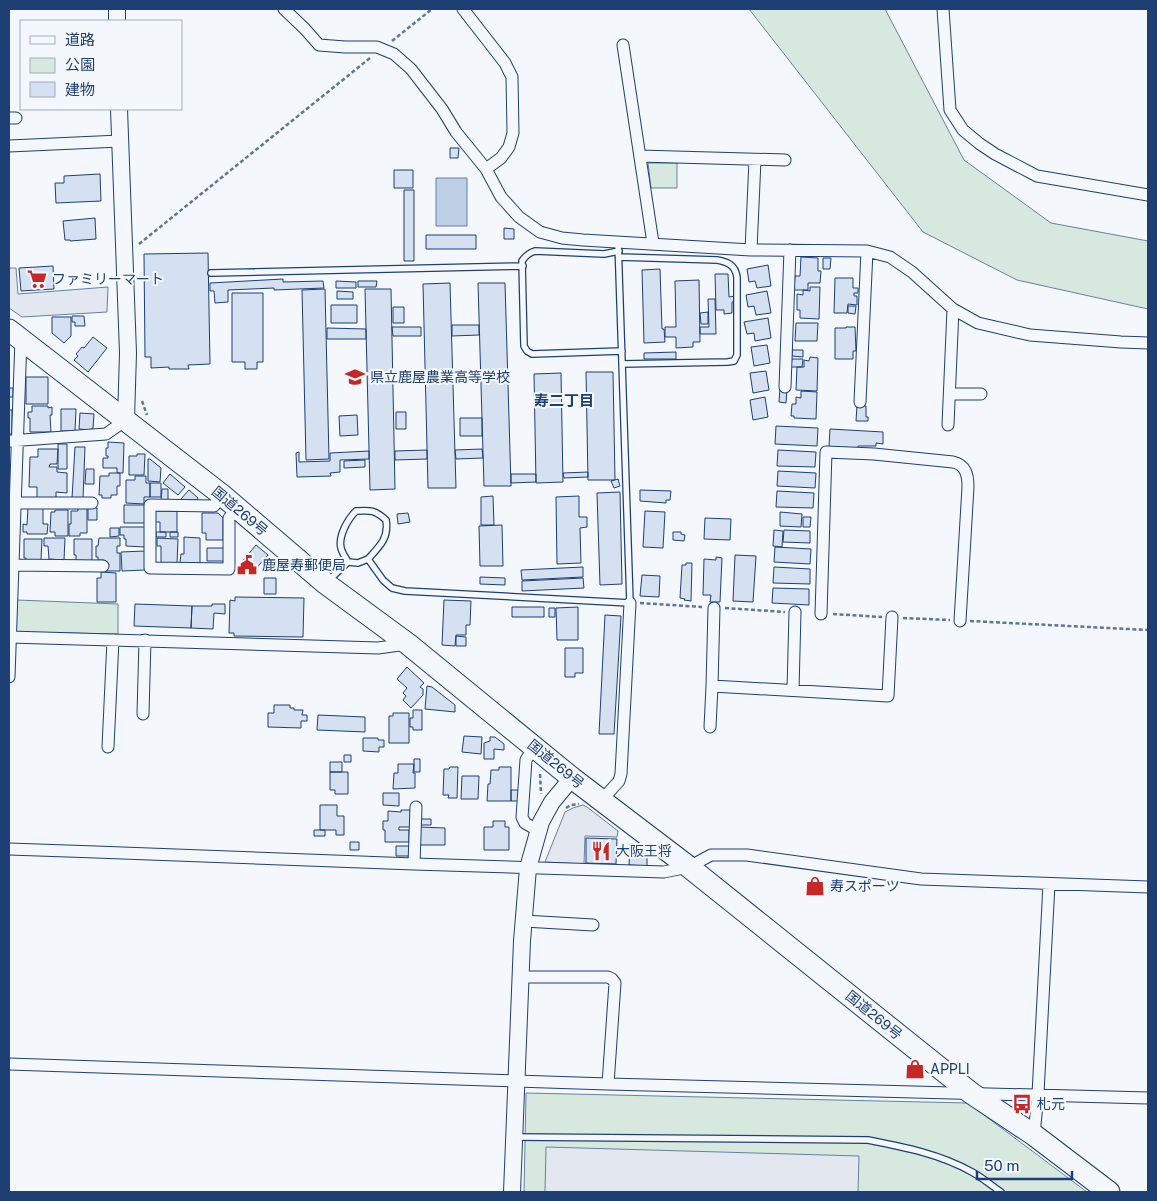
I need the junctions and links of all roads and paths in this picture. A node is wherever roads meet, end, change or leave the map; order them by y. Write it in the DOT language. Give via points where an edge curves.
graph roads {
  1 [pos="284,9"];
  2 [pos="432,9"];
  3 [pos="463,9"];
  4 [pos="943,9"];
  5 [pos="623,45"];
  6 [pos="385,46"];
  7 [pos="370,59"];
  8 [pos="119,110"];
  9 [pos="120,141"];
  10 [pos="9,146"];
  11 [pos="640,156"];
  12 [pos="755,160"];
  13 [pos="785,160"];
  14 [pos="486,168"];
  15 [pos="1148,195"];
  16 [pos="653,244"];
  17 [pos="136,246"];
  18 [pos="618,250"];
  19 [pos="751,250"];
  20 [pos="790,250"];
  21 [pos="867,251"];
  22 [pos="523,266"];
  23 [pos="211,273"];
  24 [pos="953,309"];
  25 [pos="15,335"];
  26 [pos="1148,343"];
  27 [pos="622,351"];
  28 [pos="622,364"];
  29 [pos="785,386"];
  30 [pos="950,394"];
  31 [pos="981,394"];
  32 [pos="142,399"];
  33 [pos="860,402"];
  34 [pos="126,420"];
  35 [pos="149,420"];
  36 [pos="948,425"];
  37 [pos="13,441"];
  38 [pos="230,502"];
  39 [pos="15,503"];
  40 [pos="92,503"];
  41 [pos="368,558"];
  42 [pos="348,562"];
  43 [pos="13,565"];
  44 [pos="103,566"];
  45 [pos="325,583"];
  46 [pos="630,603"];
  47 [pos="714,608"];
  48 [pos="796,612"];
  49 [pos="822,614"];
  50 [pos="892,617"];
  51 [pos="960,621"];
  52 [pos="10,637"];
  53 [pos="112,640"];
  54 [pos="146,640"];
  55 [pos="408,644"];
  56 [pos="9,677"];
  57 [pos="712,686"];
  58 [pos="793,690"];
  59 [pos="143,714"];
  60 [pos="710,727"];
  61 [pos="108,747"];
  62 [pos="534,747"];
  63 [pos="536,768"];
  64 [pos="572,778"];
  65 [pos="541,796"];
  66 [pos="592,802"];
  67 [pos="416,807"];
  68 [pos="564,809"];
  69 [pos="539,831"];
  70 [pos="9,849"];
  71 [pos="414,864"];
  72 [pos="689,867"];
  73 [pos="528,868"];
  74 [pos="1049,884"];
  75 [pos="1148,887"];
  76 [pos="524,921"];
  77 [pos="593,925"];
  78 [pos="522,976"];
  79 [pos="9,1064"];
  80 [pos="516,1080"];
  81 [pos="608,1084"];
  82 [pos="971,1093"];
  83 [pos="1038,1094"];
  84 [pos="1148,1098"];
  85 [pos="1034,1135"];
  86 [pos="514,1137"];
  87 [pos="512,1192"];
  88 [pos="1002,1192"];
  89 [pos="1108,1192"];
  1 -- 14 [label="street" via="319,45 377,47 394,54 412,69"];
  2 -- 6 [label="path"];
  3 -- 14 [label="street" via="505,63 512,77 513,133 501,158"];
  4 -- 15 [label="street" via="950,110 963,130 995,154 1038,176"];
  5 -- 11 [label="street"];
  7 -- 17 [label="path"];
  8 -- 9 [label="street"];
  9 -- 10 [label="street"];
  9 -- 34 [label="street" via="128,353"];
  11 -- 12 [label="street"];
  11 -- 16 [label="street"];
  12 -- 13 [label="street"];
  12 -- 19 [label="street"];
  14 -- 18 [label="street" via="501,197 519,217 540,232"];
  16 -- 18 [label="street"];
  16 -- 19 [label="street"];
  18 -- 22 [label="lane" via="604,254 535,251 525,256"];
  18 -- 27 [label="lane"];
  18 -- 28 [label="lane" via="717,260 730,264 737,277 737,355 734,361"];
  19 -- 20 [label="street"];
  20 -- 21 [label="street"];
  20 -- 29 [label="street"];
  21 -- 24 [label="street" via="890,257"];
  21 -- 33 [label="street"];
  22 -- 23 [label="lane"];
  22 -- 27 [label="lane" via="524,346 527,351 532,354"];
  24 -- 26 [label="street" via="978,323 1030,335"];
  24 -- 30 [label="street"];
  25 -- 34 [label="highway, 国道269号"];
  25 -- 37 [label="street"];
  27 -- 28 [label="lane"];
  28 -- 46 [label="lane"];
  30 -- 31 [label="street"];
  30 -- 36 [label="street"];
  32 -- 35 [label="path"];
  34 -- 37 [label="street" via="106,434"];
  34 -- 38 [label="highway, 国道269号"];
  37 -- 39 [label="street"];
  38 -- 38 [label="street" via="214,506 150,505 150,568 229,569"];
  38 -- 45 [label="highway, 国道269号"];
  39 -- 40 [label="street"];
  39 -- 43 [label="street"];
  41 -- 42 [label="lane"];
  41 -- 42 [label="lane" via="381,544 388,529 386,520 377,512 356,511 342,534 341,548"];
  41 -- 46 [label="lane" via="383,580 392,588 405,591"];
  42 -- 45 [label="lane"];
  43 -- 44 [label="street"];
  43 -- 52 [label="street"];
  45 -- 55 [label="highway, 国道269号"];
  46 -- 66 [label="street" via="621,774 619,782"];
  47 -- 57 [label="street"];
  48 -- 58 [label="street"];
  49 -- 51 [label="street" via="826,452 874,454 953,462 966,470 968,487"];
  50 -- 58 [label="street" via="888,696"];
  52 -- 53 [label="street"];
  52 -- 56 [label="street"];
  53 -- 54 [label="street"];
  53 -- 61 [label="street"];
  54 -- 55 [label="street" via="378,648"];
  54 -- 59 [label="street"];
  55 -- 62 [label="highway, 国道269号"];
  57 -- 58 [label="street"];
  57 -- 60 [label="street"];
  62 -- 64 [label="highway, 国道269号"];
  62 -- 69 [label="street" via="526,760 522,817 525,823"];
  63 -- 65 [label="path" via="540,774"];
  64 -- 66 [label="highway, 国道269号"];
  64 -- 69 [label="street" via="552,802"];
  66 -- 68 [label="path"];
  66 -- 72 [label="highway, 国道269号"];
  67 -- 71 [label="street"];
  69 -- 73 [label="street"];
  70 -- 71 [label="street"];
  71 -- 73 [label="street"];
  72 -- 73 [label="street" via="664,872"];
  72 -- 74 [label="street" via="711,855 747,855 921,879"];
  72 -- 82 [label="highway, 国道269号"];
  73 -- 76 [label="street"];
  74 -- 75 [label="street"];
  74 -- 83 [label="street"];
  76 -- 77 [label="street"];
  76 -- 78 [label="street"];
  78 -- 80 [label="street"];
  78 -- 81 [label="street" via="612,979 615,983"];
  79 -- 80 [label="street"];
  80 -- 81 [label="street"];
  80 -- 86 [label="street"];
  81 -- 82 [label="street"];
  82 -- 83 [label="street"];
  82 -- 85 [label="highway, 国道269号"];
  83 -- 84 [label="street"];
  83 -- 85 [label="street"];
  85 -- 89 [label="highway, 国道269号"];
  86 -- 87 [label="street"];
  86 -- 88 [label="lane" via="868,1140 939,1157 974,1172"];
}
